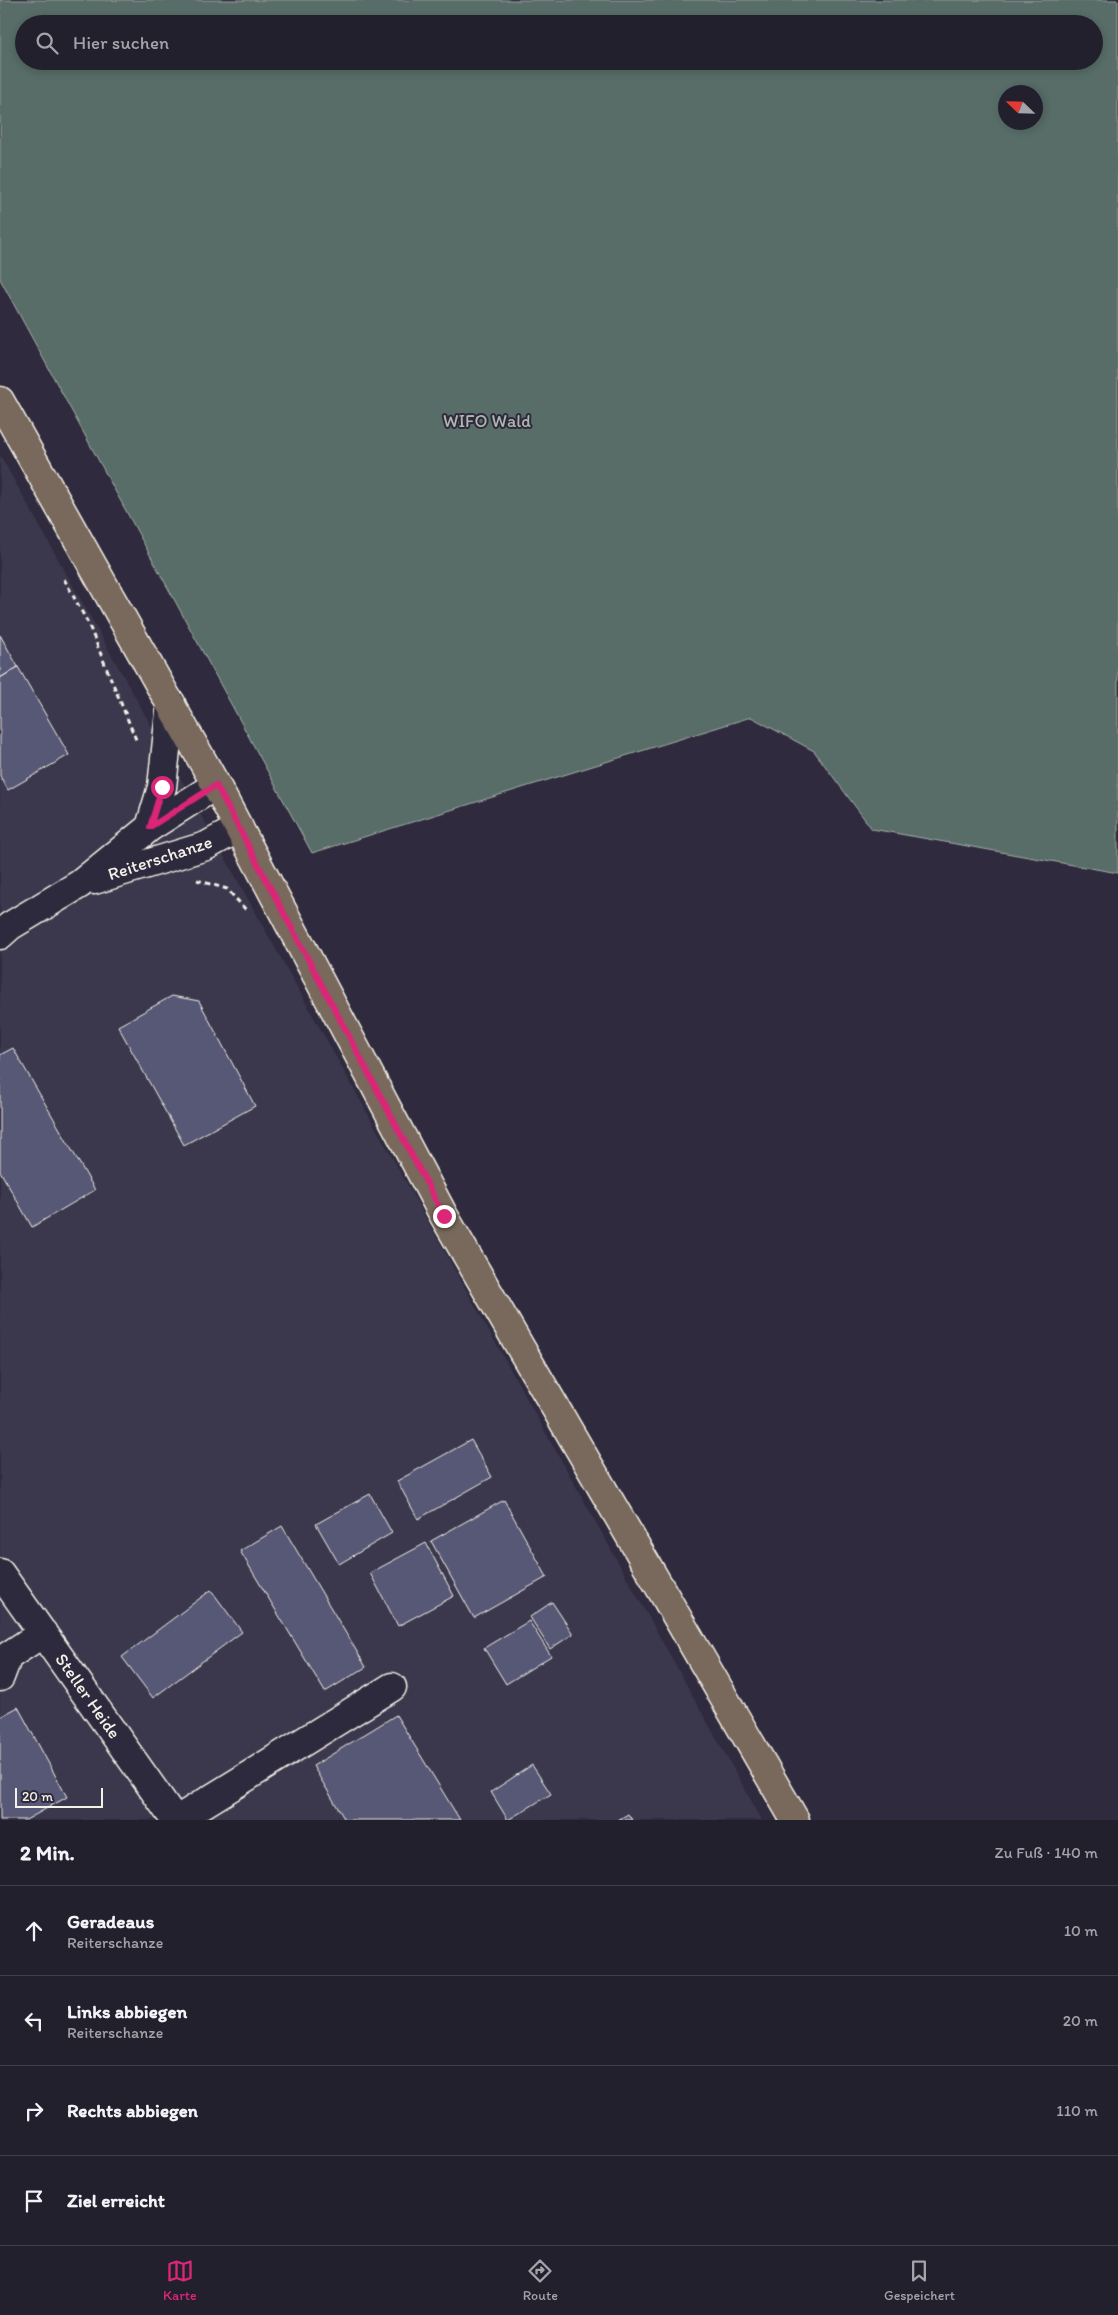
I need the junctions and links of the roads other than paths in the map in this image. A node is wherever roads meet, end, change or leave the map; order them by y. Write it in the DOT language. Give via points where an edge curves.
graph roads {
  1 [pos="0,401"];
  2 [pos="171,704"];
  3 [pos="216,785"];
  4 [pos="150,827"];
  5 [pos="239,828"];
  6 [pos="80,884"];
  7 [pos="0,936"];
  8 [pos="0,1573"];
  9 [pos="43,1633"];
  10 [pos="0,1677"];
  11 [pos="392,1687"];
  12 [pos="176,1820"];
  13 [pos="796,1820"];
  1 -- 2 [label="main road"];
  2 -- 3 [label="main road"];
  2 -- 4 [label="street, Reiterschanze" via="162,787"];
  3 -- 4 [label="street, Reiterschanze"];
  3 -- 5 [label="main road"];
  4 -- 6 [label="street, Reiterschanze"];
  5 -- 6 [label="street, Reiterschanze" via="206,846"];
  5 -- 13 [label="main road" via="444,1216"];
  6 -- 7 [label="street, Reiterschanze" via="10,926"];
  8 -- 9 [label="street, Steller Heide"];
  9 -- 10 [label="street" via="8,1656"];
  9 -- 12 [label="street, Steller Heide"];
  11 -- 12 [label="street"];
}
